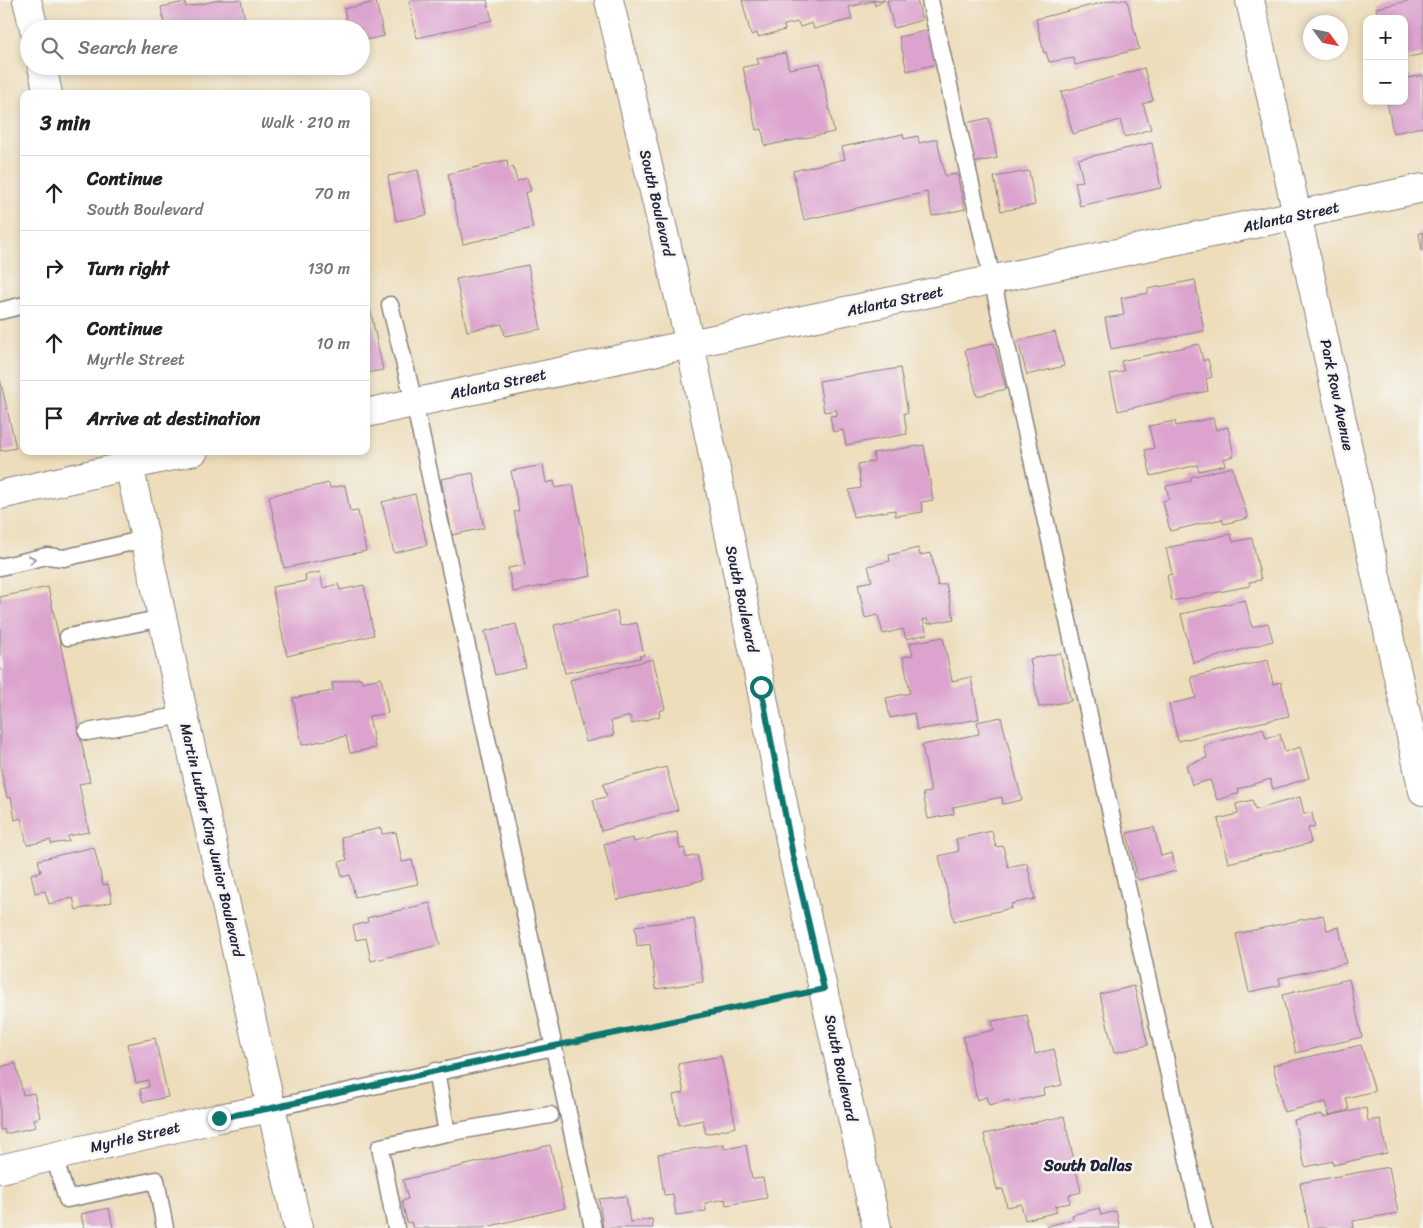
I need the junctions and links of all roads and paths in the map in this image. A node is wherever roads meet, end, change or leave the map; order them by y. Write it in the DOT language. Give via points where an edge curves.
graph roads {
  1 [pos="27,0"];
  2 [pos="610,0"];
  3 [pos="930,0"];
  4 [pos="1250,0"];
  5 [pos="32,20"];
  6 [pos="44,75"];
  7 [pos="47,90"];
  8 [pos="1423,188"];
  9 [pos="1297,215"];
  10 [pos="991,280"];
  11 [pos="390,305"];
  12 [pos="20,306"];
  13 [pos="0,311"];
  14 [pos="690,344"];
  15 [pos="414,402"];
  16 [pos="370,412"];
  17 [pos="156,455"];
  18 [pos="128,458"];
  19 [pos="0,495"];
  20 [pos="145,539"];
  21 [pos="0,566"];
  22 [pos="163,618"];
  23 [pos="68,637"];
  24 [pos="184,715"];
  25 [pos="87,732"];
  26 [pos="1423,791"];
  27 [pos="824,989"];
  28 [pos="553,1047"];
  29 [pos="436,1071"];
  30 [pos="272,1108"];
  31 [pos="550,1115"];
  32 [pos="447,1133"];
  33 [pos="54,1156"];
  34 [pos="0,1169"];
  35 [pos="165,1228"];
  36 [pos="298,1228"];
  37 [pos="396,1228"];
  38 [pos="593,1228"];
  39 [pos="877,1228"];
  40 [pos="1203,1228"];
  1 -- 5 [label="street"];
  2 -- 14 [label="street, South Boulevard"];
  3 -- 10 [label="lane"];
  4 -- 9 [label="street, Park Row Avenue"];
  6 -- 7 [label="street"];
  8 -- 9 [label="street, Atlanta Street"];
  9 -- 10 [label="street, Atlanta Street"];
  9 -- 26 [label="street, Park Row Avenue"];
  10 -- 14 [label="street, Atlanta Street"];
  10 -- 40 [label="lane"];
  11 -- 15 [label="lane"];
  12 -- 13 [label="lane"];
  14 -- 15 [label="street, Atlanta Street"];
  14 -- 27 [label="street, South Boulevard" via="793,856"];
  15 -- 16 [label="street, Atlanta Street"];
  15 -- 28 [label="lane"];
  17 -- 18 [label="street"];
  18 -- 19 [label="street"];
  18 -- 20 [label="street, Martin Luther King Junior Boulevard"];
  21 -- 20 [label="lane, one-way" via="47,556 64,558"];
  20 -- 22 [label="street, Martin Luther King Junior Boulevard"];
  22 -- 23 [label="lane"];
  22 -- 24 [label="street, Martin Luther King Junior Boulevard"];
  24 -- 25 [label="lane"];
  24 -- 30 [label="street, Martin Luther King Junior Boulevard"];
  27 -- 28 [label="path"];
  27 -- 39 [label="street, South Boulevard"];
  28 -- 29 [label="lane"];
  28 -- 38 [label="lane"];
  29 -- 30 [label="lane"];
  29 -- 32 [label="lane"];
  30 -- 33 [label="street, Myrtle Street"];
  30 -- 36 [label="street, Martin Luther King Junior Boulevard"];
  31 -- 32 [label="lane"];
  32 -- 37 [label="lane" via="380,1147"];
  33 -- 34 [label="street, Myrtle Street"];
  33 -- 35 [label="lane" via="66,1199 156,1180"];
}
